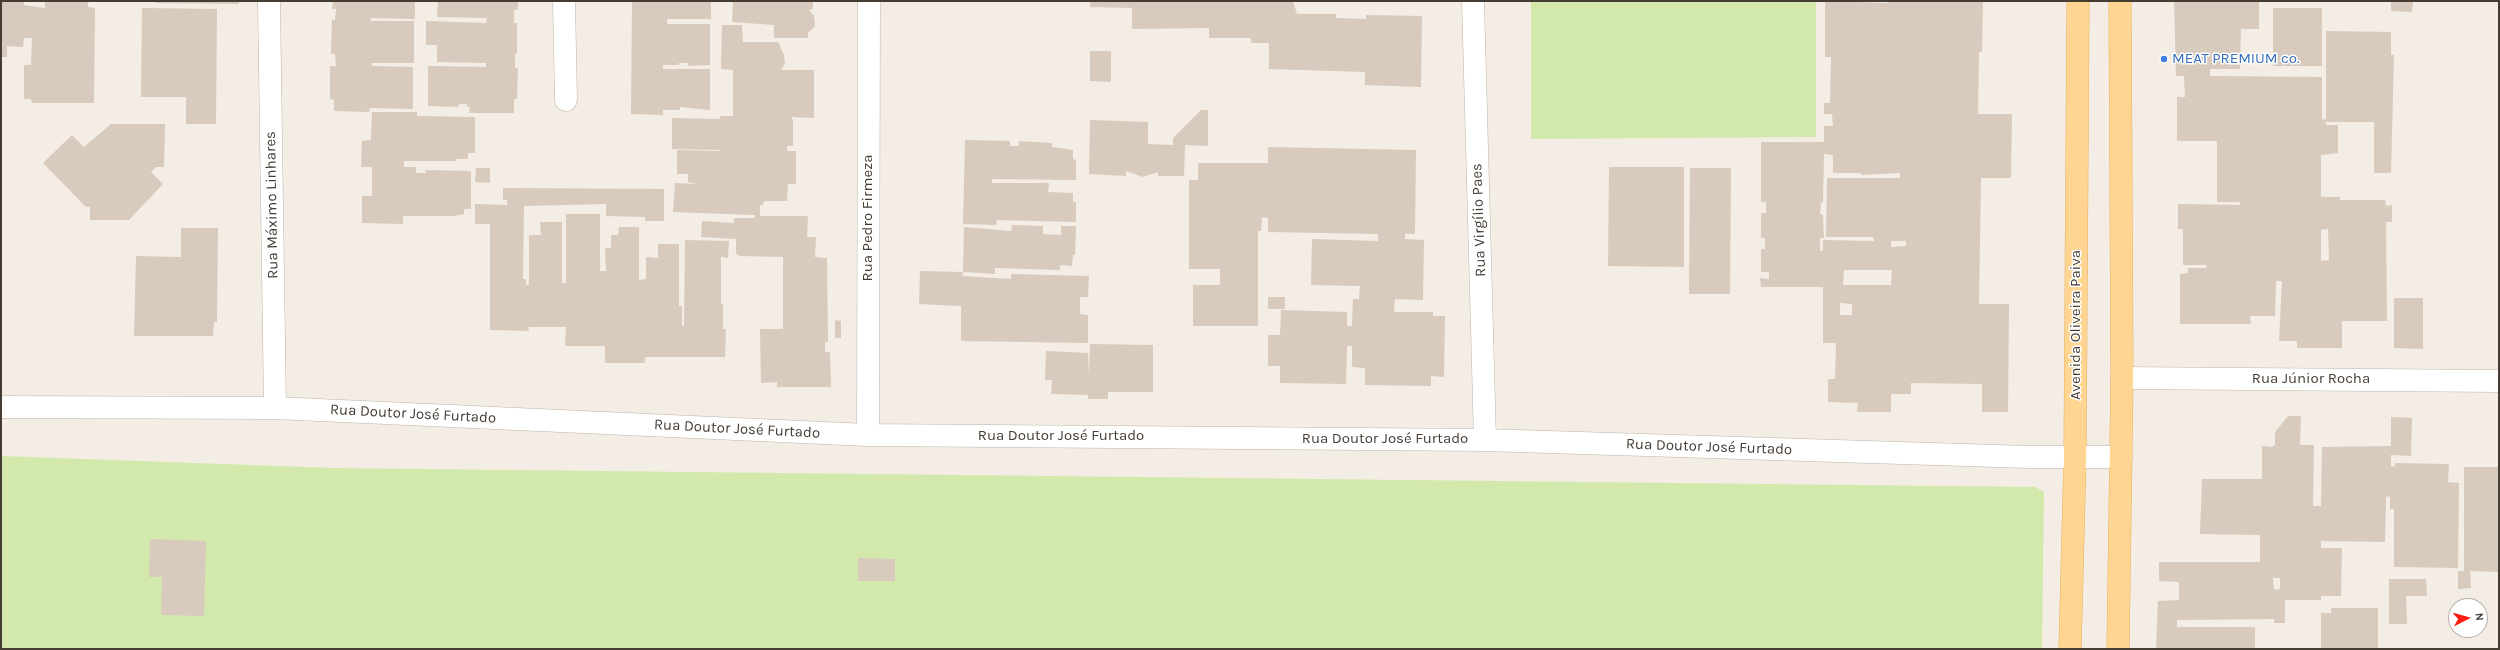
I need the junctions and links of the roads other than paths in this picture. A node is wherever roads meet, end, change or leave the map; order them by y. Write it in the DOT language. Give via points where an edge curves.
graph roads {
  1 [pos="269,1"];
  2 [pos="564,1"];
  3 [pos="869,1"];
  4 [pos="1473,1"];
  5 [pos="2078,1"];
  6 [pos="2120,1"];
  7 [pos="566,100"];
  8 [pos="2122,378"];
  9 [pos="2499,381"];
  10 [pos="1,407"];
  11 [pos="275,408"];
  12 [pos="868,435"];
  13 [pos="1485,440"];
  14 [pos="2075,457"];
  15 [pos="2121,457"];
  16 [pos="2070,649"];
  17 [pos="2118,649"];
  1 -- 11 [label="street, Rua Máximo Linhares"];
  2 -- 7 [label="street"];
  3 -- 12 [label="street, Rua Pedro Firmeza"];
  4 -- 13 [label="street, Rua Virgílio Paes"];
  5 -- 14 [label="main road, Avenida Oliveira Paiva"];
  6 -- 8 [label="main road"];
  8 -- 9 [label="street, Rua Júnior Rocha"];
  8 -- 15 [label="main road"];
  10 -- 11 [label="street, Rua Doutor José Furtado"];
  11 -- 12 [label="street, Rua Doutor José Furtado"];
  12 -- 13 [label="street, Rua Doutor José Furtado"];
  13 -- 14 [label="street, Rua Doutor José Furtado"];
  14 -- 15 [label="street, Rua Doutor José Furtado"];
  14 -- 16 [label="main road, Avenida Oliveira Paiva"];
  15 -- 17 [label="main road"];
}
